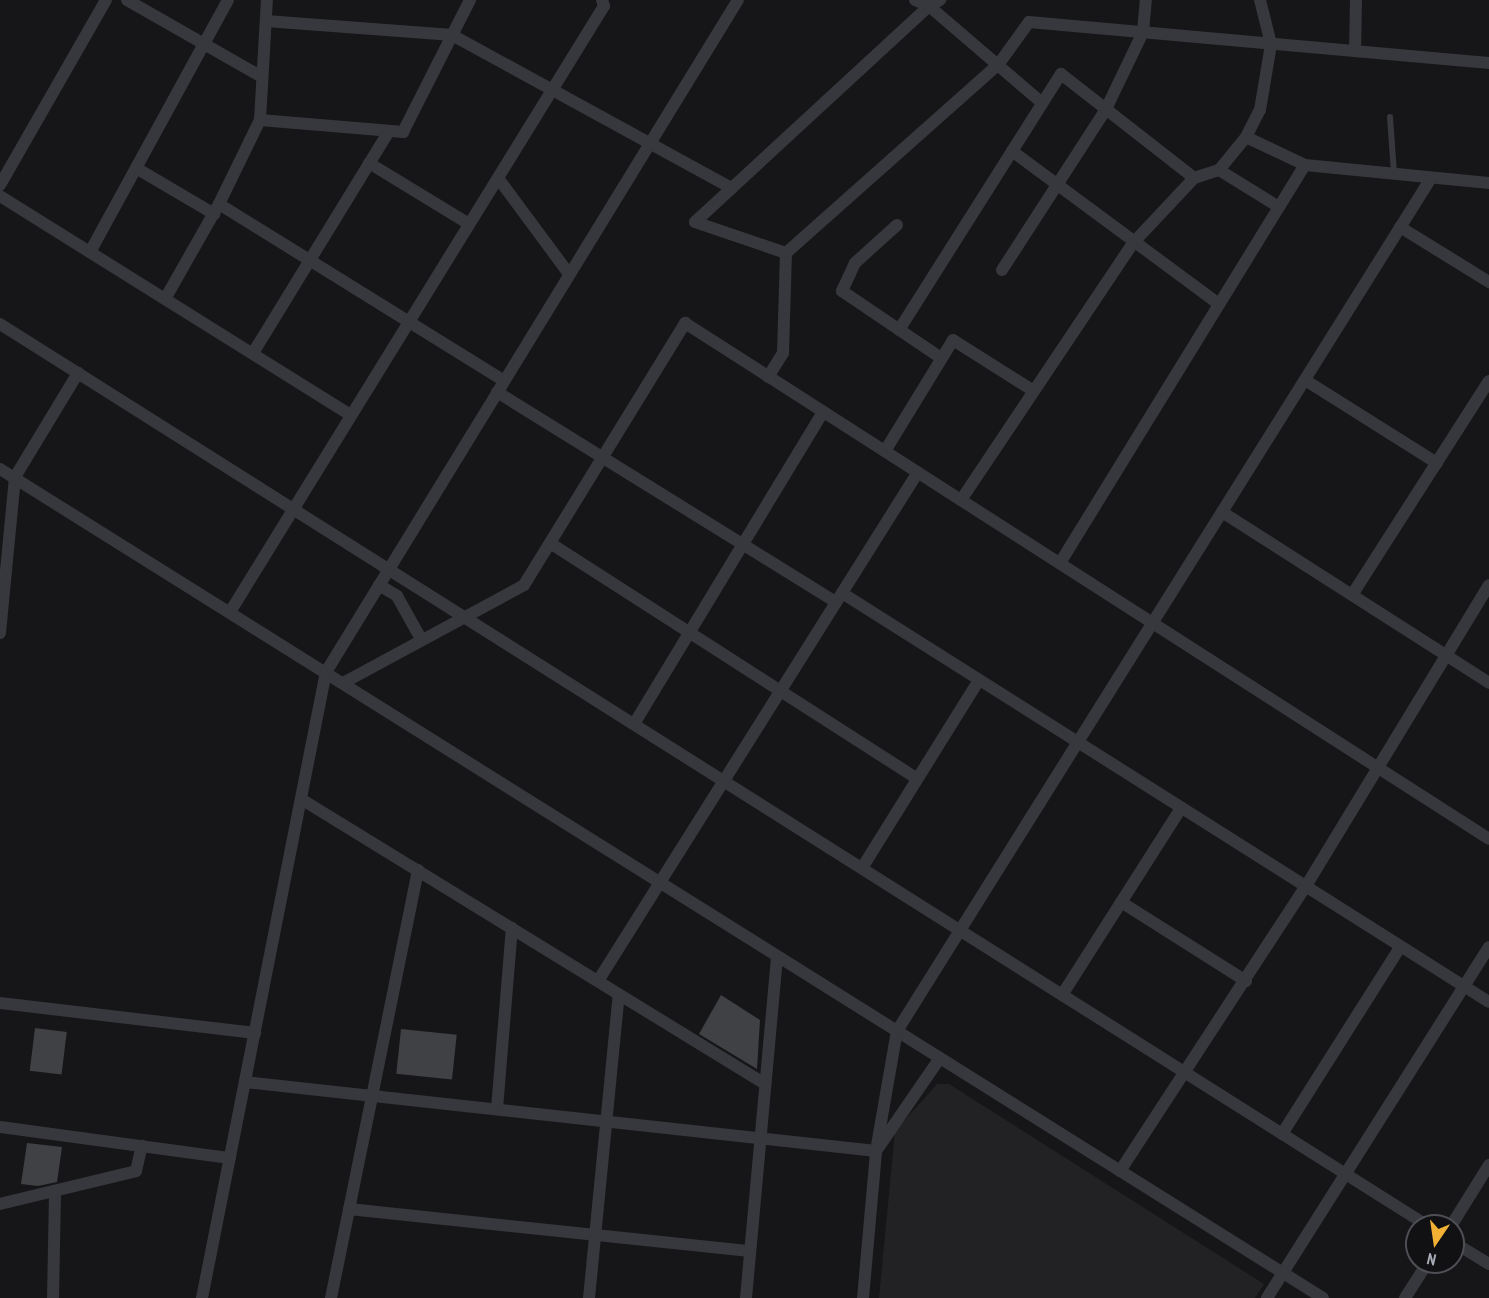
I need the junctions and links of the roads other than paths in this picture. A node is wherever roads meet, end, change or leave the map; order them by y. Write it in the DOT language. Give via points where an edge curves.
graph roads {
  1 [pos="106,0"];
  2 [pos="127,0"];
  3 [pos="228,0"];
  4 [pos="267,0"];
  5 [pos="470,0"];
  6 [pos="592,0"];
  7 [pos="738,0"];
  8 [pos="915,0"];
  9 [pos="1146,0"];
  10 [pos="1260,0"];
  11 [pos="1356,0"];
  12 [pos="603,3"];
  13 [pos="934,3"];
  14 [pos="266,21"];
  15 [pos="1143,32"];
  16 [pos="452,35"];
  17 [pos="204,44"];
  18 [pos="1271,44"];
  19 [pos="1354,51"];
  20 [pos="1489,63"];
  21 [pos="998,65"];
  22 [pos="262,77"];
  23 [pos="552,89"];
  24 [pos="1042,103"];
  25 [pos="1106,109"];
  26 [pos="1390,117"];
  27 [pos="260,120"];
  28 [pos="388,131"];
  29 [pos="1246,137"];
  30 [pos="650,143"];
  31 [pos="1012,151"];
  32 [pos="369,163"];
  33 [pos="1305,165"];
  34 [pos="136,168"];
  35 [pos="1219,170"];
  36 [pos="1394,174"];
  37 [pos="498,178"];
  38 [pos="1194,178"];
  39 [pos="1431,178"];
  40 [pos="1489,183"];
  41 [pos="1057,184"];
  42 [pos="0,185"];
  43 [pos="732,188"];
  44 [pos="0,196"];
  45 [pos="1279,207"];
  46 [pos="217,209"];
  47 [pos="469,224"];
  48 [pos="897,225"];
  49 [pos="1400,227"];
  50 [pos="1134,242"];
  51 [pos="90,252"];
  52 [pos="786,253"];
  53 [pos="310,260"];
  54 [pos="1002,270"];
  55 [pos="569,274"];
  56 [pos="1489,282"];
  57 [pos="165,299"];
  58 [pos="1219,304"];
  59 [pos="409,322"];
  60 [pos="0,324"];
  61 [pos="899,330"];
  62 [pos="253,353"];
  63 [pos="942,358"];
  64 [pos="78,373"];
  65 [pos="768,377"];
  66 [pos="1305,380"];
  67 [pos="504,381"];
  68 [pos="1489,381"];
  69 [pos="1032,390"];
  70 [pos="497,392"];
  71 [pos="823,412"];
  72 [pos="351,415"];
  73 [pos="885,451"];
  74 [pos="603,457"];
  75 [pos="1437,463"];
  76 [pos="0,470"];
  77 [pos="918,472"];
  78 [pos="15,477"];
  79 [pos="961,500"];
  80 [pos="293,509"];
  81 [pos="1222,512"];
  82 [pos="550,543"];
  83 [pos="743,544"];
  84 [pos="1060,563"];
  85 [pos="389,569"];
  86 [pos="380,585"];
  87 [pos="1489,585"];
  88 [pos="1352,596"];
  89 [pos="839,597"];
  90 [pos="1,605"];
  91 [pos="230,612"];
  92 [pos="463,618"];
  93 [pos="1152,623"];
  94 [pos="0,633"];
  95 [pos="690,633"];
  96 [pos="421,639"];
  97 [pos="1446,656"];
  98 [pos="326,672"];
  99 [pos="979,680"];
  100 [pos="343,683"];
  101 [pos="1489,683"];
  102 [pos="780,691"];
  103 [pos="634,724"];
  104 [pos="1078,742"];
  105 [pos="1378,768"];
  106 [pos="917,779"];
  107 [pos="724,781"];
  108 [pos="301,799"];
  109 [pos="1182,808"];
  110 [pos="1489,839"];
  111 [pos="862,868"];
  112 [pos="418,870"];
  113 [pos="660,882"];
  114 [pos="1306,886"];
  115 [pos="1121,902"];
  116 [pos="512,928"];
  117 [pos="960,930"];
  118 [pos="1401,946"];
  119 [pos="1489,946"];
  120 [pos="777,956"];
  121 [pos="598,981"];
  122 [pos="1246,981"];
  123 [pos="1464,986"];
  124 [pos="619,994"];
  125 [pos="1062,994"];
  126 [pos="1489,1002"];
  127 [pos="0,1003"];
  128 [pos="897,1031"];
  129 [pos="255,1033"];
  130 [pos="940,1058"];
  131 [pos="1187,1073"];
  132 [pos="245,1082"];
  133 [pos="765,1084"];
  134 [pos="372,1096"];
  135 [pos="496,1110"];
  136 [pos="606,1122"];
  137 [pos="0,1127"];
  138 [pos="1282,1134"];
  139 [pos="760,1138"];
  140 [pos="142,1146"];
  141 [pos="876,1150"];
  142 [pos="230,1158"];
  143 [pos="1489,1165"];
  144 [pos="1120,1171"];
  145 [pos="1345,1173"];
  146 [pos="55,1191"];
  147 [pos="0,1204"];
  148 [pos="349,1209"];
  149 [pos="1409,1214"];
  150 [pos="1458,1214"];
  151 [pos="595,1234"];
  152 [pos="1465,1249"];
  153 [pos="750,1251"];
  154 [pos="1489,1264"];
  155 [pos="1283,1273"];
  156 [pos="1420,1274"];
  157 [pos="53,1298"];
  158 [pos="202,1298"];
  159 [pos="331,1298"];
  160 [pos="589,1298"];
  161 [pos="746,1298"];
  162 [pos="862,1298"];
  163 [pos="1267,1298"];
  164 [pos="1323,1298"];
  165 [pos="1405,1298"];
  1 -- 42 [label="street"];
  2 -- 17 [label="street"];
  3 -- 17 [label="street"];
  4 -- 14 [label="street"];
  5 -- 16 [label="street"];
  6 -- 12 [label="street"];
  7 -- 30 [label="street"];
  8 -- 13 [label="street"];
  9 -- 15 [label="street"];
  10 -- 18 [label="street"];
  11 -- 19 [label="street"];
  12 -- 23 [label="street"];
  13 -- 21 [label="street"];
  13 -- 43 [label="street"];
  14 -- 16 [label="street"];
  14 -- 22 [label="street"];
  15 -- 18 [label="street"];
  15 -- 21 [label="street" via="1029,22"];
  15 -- 25 [label="street"];
  16 -- 23 [label="street"];
  16 -- 28 [label="street" via="404,132"];
  17 -- 22 [label="street"];
  17 -- 34 [label="street"];
  18 -- 19 [label="street"];
  18 -- 29 [label="street" via="1260,110"];
  19 -- 20 [label="street"];
  21 -- 24 [label="street"];
  21 -- 52 [label="street"];
  22 -- 27 [label="street"];
  23 -- 30 [label="street"];
  23 -- 37 [label="street"];
  24 -- 25 [label="street" via="1060,74"];
  24 -- 31 [label="street"];
  25 -- 38 [label="street"];
  25 -- 41 [label="street"];
  26 -- 36 [label="lane"];
  27 -- 28 [label="street"];
  27 -- 46 [label="street"];
  28 -- 32 [label="street"];
  29 -- 33 [label="street"];
  29 -- 35 [label="street"];
  30 -- 43 [label="street"];
  30 -- 55 [label="street"];
  31 -- 41 [label="street"];
  31 -- 61 [label="street"];
  32 -- 47 [label="street"];
  32 -- 53 [label="street"];
  33 -- 36 [label="street"];
  33 -- 45 [label="street"];
  34 -- 46 [label="street"];
  34 -- 51 [label="street"];
  35 -- 38 [label="street"];
  35 -- 45 [label="street"];
  36 -- 39 [label="street"];
  37 -- 47 [label="street"];
  37 -- 55 [label="street"];
  38 -- 50 [label="street"];
  39 -- 40 [label="street"];
  39 -- 49 [label="street"];
  41 -- 50 [label="street"];
  41 -- 54 [label="street"];
  43 -- 52 [label="street" via="696,222"];
  44 -- 51 [label="street"];
  45 -- 58 [label="street"];
  46 -- 53 [label="street"];
  46 -- 57 [label="street"];
  47 -- 59 [label="street"];
  48 -- 61 [label="street" via="855,263 842,291"];
  49 -- 56 [label="street"];
  49 -- 66 [label="street"];
  50 -- 58 [label="street"];
  50 -- 69 [label="street"];
  51 -- 57 [label="street"];
  52 -- 65 [label="street" via="783,353"];
  53 -- 59 [label="street"];
  53 -- 62 [label="street"];
  55 -- 67 [label="street"];
  57 -- 62 [label="street"];
  58 -- 84 [label="street"];
  59 -- 67 [label="street"];
  59 -- 72 [label="street"];
  60 -- 64 [label="street"];
  61 -- 63 [label="street"];
  62 -- 72 [label="street"];
  63 -- 69 [label="street" via="953,340"];
  63 -- 73 [label="street"];
  64 -- 78 [label="street"];
  64 -- 80 [label="street"];
  65 -- 71 [label="street"];
  65 -- 74 [label="street" via="685,323"];
  66 -- 75 [label="street"];
  66 -- 81 [label="street"];
  67 -- 70 [label="street"];
  68 -- 75 [label="street"];
  69 -- 79 [label="street"];
  70 -- 74 [label="street"];
  70 -- 85 [label="street"];
  71 -- 73 [label="street"];
  71 -- 83 [label="street"];
  72 -- 80 [label="street"];
  73 -- 77 [label="street"];
  74 -- 82 [label="street"];
  74 -- 83 [label="street"];
  75 -- 88 [label="street"];
  76 -- 78 [label="street"];
  77 -- 79 [label="street"];
  77 -- 89 [label="street"];
  78 -- 90 [label="street"];
  78 -- 91 [label="street"];
  79 -- 84 [label="street"];
  80 -- 85 [label="street"];
  80 -- 91 [label="street"];
  81 -- 88 [label="street"];
  81 -- 93 [label="street"];
  82 -- 92 [label="street" via="524,585"];
  82 -- 95 [label="street"];
  83 -- 89 [label="street"];
  83 -- 95 [label="street"];
  84 -- 93 [label="street"];
  85 -- 86 [label="street"];
  85 -- 92 [label="street"];
  86 -- 96 [label="street" via="397,596"];
  86 -- 98 [label="street"];
  87 -- 97 [label="street"];
  88 -- 97 [label="street"];
  89 -- 99 [label="street"];
  89 -- 102 [label="street"];
  90 -- 94 [label="street"];
  91 -- 98 [label="street"];
  92 -- 96 [label="street"];
  92 -- 103 [label="street"];
  93 -- 104 [label="street"];
  93 -- 105 [label="street"];
  95 -- 102 [label="street"];
  95 -- 103 [label="street"];
  96 -- 100 [label="street"];
  97 -- 101 [label="street"];
  97 -- 105 [label="street"];
  98 -- 100 [label="street"];
  98 -- 108 [label="street"];
  99 -- 104 [label="street"];
  99 -- 106 [label="street"];
  100 -- 113 [label="street"];
  102 -- 106 [label="street"];
  102 -- 107 [label="street"];
  103 -- 107 [label="street"];
  104 -- 109 [label="street"];
  104 -- 117 [label="street"];
  105 -- 110 [label="street"];
  105 -- 114 [label="street"];
  106 -- 111 [label="street"];
  107 -- 111 [label="street"];
  107 -- 113 [label="street"];
  108 -- 112 [label="street"];
  108 -- 129 [label="street"];
  109 -- 114 [label="street"];
  109 -- 115 [label="street"];
  111 -- 117 [label="street"];
  112 -- 116 [label="street"];
  112 -- 134 [label="street"];
  113 -- 120 [label="street"];
  113 -- 121 [label="street"];
  114 -- 118 [label="street"];
  114 -- 122 [label="street"];
  115 -- 122 [label="street"];
  115 -- 125 [label="street"];
  116 -- 121 [label="street"];
  116 -- 135 [label="street"];
  117 -- 125 [label="street"];
  117 -- 128 [label="street"];
  118 -- 123 [label="street"];
  118 -- 138 [label="street"];
  119 -- 123 [label="street"];
  120 -- 128 [label="street"];
  120 -- 133 [label="street"];
  121 -- 124 [label="street"];
  122 -- 131 [label="street"];
  123 -- 126 [label="street"];
  123 -- 145 [label="street"];
  124 -- 133 [label="street"];
  124 -- 136 [label="street"];
  125 -- 131 [label="street"];
  127 -- 129 [label="street"];
  128 -- 130 [label="street"];
  128 -- 141 [label="street"];
  129 -- 132 [label="street"];
  130 -- 141 [label="street"];
  130 -- 144 [label="street"];
  131 -- 138 [label="street"];
  131 -- 144 [label="street"];
  132 -- 134 [label="street"];
  132 -- 142 [label="street"];
  133 -- 139 [label="street"];
  134 -- 135 [label="street"];
  134 -- 148 [label="street"];
  135 -- 136 [label="street"];
  136 -- 139 [label="street"];
  136 -- 151 [label="street"];
  137 -- 140 [label="street"];
  138 -- 145 [label="street"];
  139 -- 141 [label="street"];
  139 -- 153 [label="street"];
  140 -- 142 [label="street"];
  140 -- 146 [label="street" via="136,1171"];
  141 -- 162 [label="street"];
  142 -- 158 [label="street"];
  143 -- 150 [label="street"];
  144 -- 155 [label="street"];
  145 -- 149 [label="street"];
  145 -- 155 [label="street"];
  146 -- 147 [label="street"];
  146 -- 157 [label="street"];
  148 -- 151 [label="street"];
  148 -- 159 [label="street"];
  151 -- 153 [label="street"];
  151 -- 160 [label="street"];
  152 -- 154 [label="street"];
  153 -- 161 [label="street"];
  155 -- 163 [label="street"];
  155 -- 164 [label="street"];
  156 -- 165 [label="street"];
}
